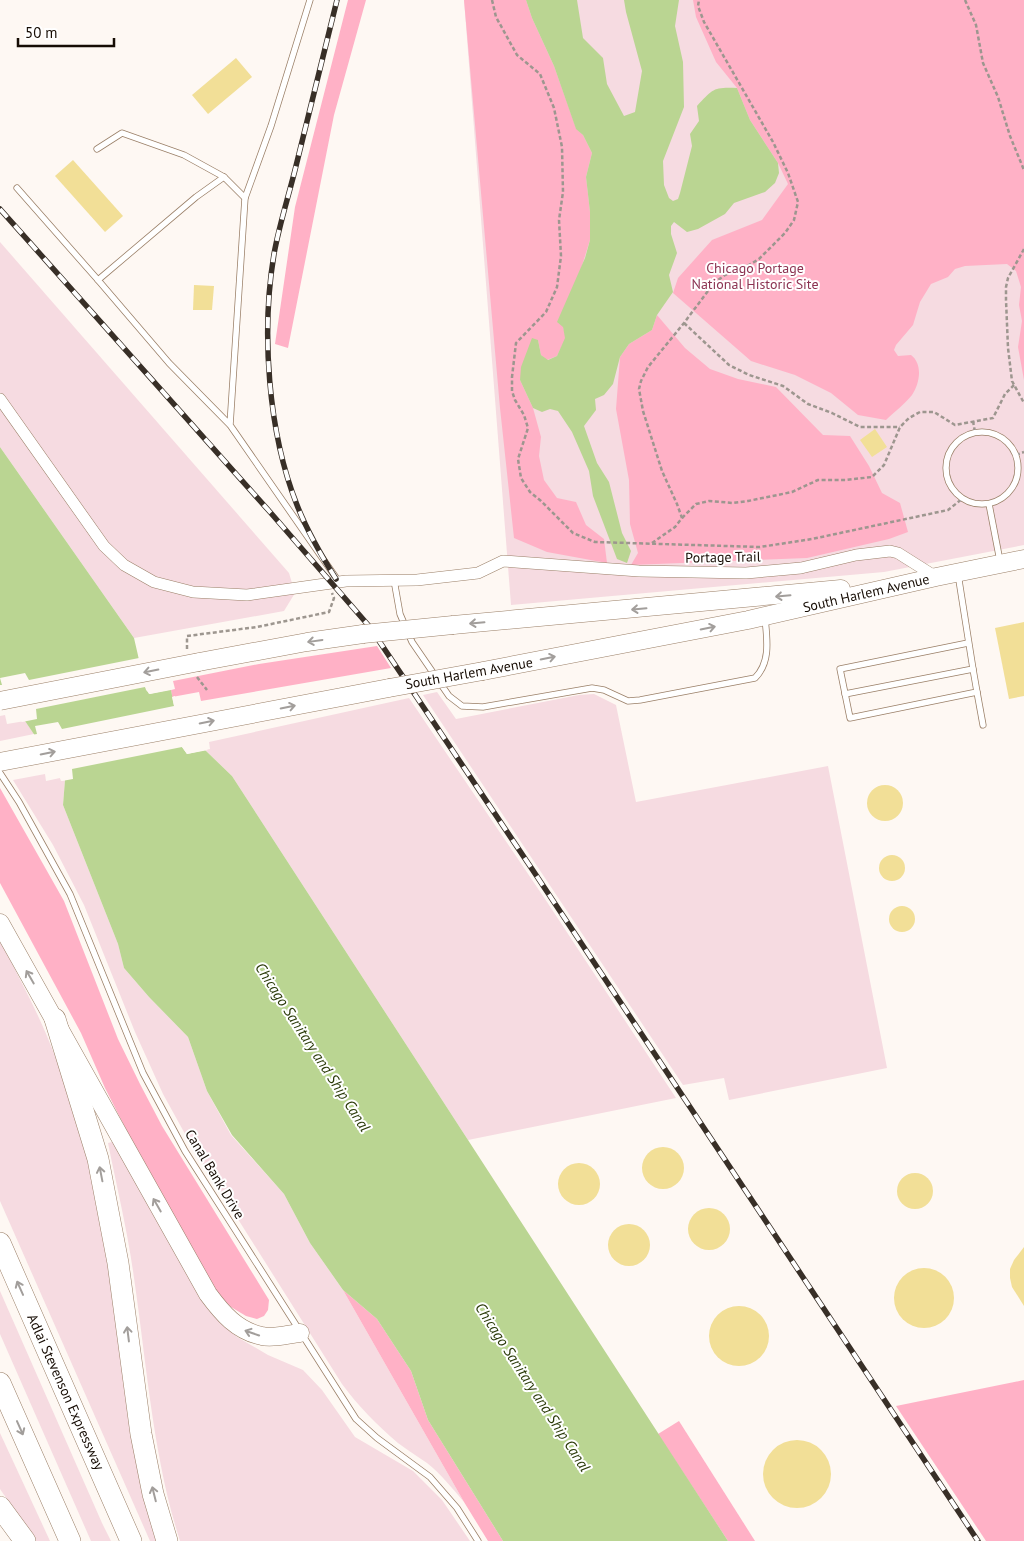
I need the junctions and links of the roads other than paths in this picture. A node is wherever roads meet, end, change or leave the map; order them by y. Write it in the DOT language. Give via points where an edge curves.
graph roads {
  1 [pos="310,0"];
  2 [pos="96,149"];
  3 [pos="224,177"];
  4 [pos="17,188"];
  5 [pos="245,198"];
  6 [pos="98,280"];
  7 [pos="0,399"];
  8 [pos="230,426"];
  9 [pos="989,504"];
  10 [pos="1024,558"];
  11 [pos="1001,563"];
  12 [pos="957,572"];
  13 [pos="936,576"];
  14 [pos="394,580"];
  15 [pos="334,582"];
  16 [pos="765,617"];
  17 [pos="968,642"];
  18 [pos="973,669"];
  19 [pos="977,692"];
  20 [pos="845,694"];
  21 [pos="0,701"];
  22 [pos="983,725"];
  23 [pos="0,762"];
  24 [pos="0,773"];
  25 [pos="0,924"];
  26 [pos="54,1019"];
  27 [pos="0,1242"];
  28 [pos="300,1333"];
  29 [pos="0,1383"];
  30 [pos="0,1507"];
  31 [pos="25,1541"];
  32 [pos="70,1541"];
  33 [pos="131,1541"];
  34 [pos="166,1541"];
  35 [pos="478,1541"];
  1 -- 5 [label="lane" via="272,126"];
  2 -- 3 [label="lane" via="122,133 184,155"];
  3 -- 5 [label="lane"];
  3 -- 6 [label="lane"];
  4 -- 6 [label="lane"];
  5 -- 8 [label="lane"];
  6 -- 8 [label="lane" via="169,363"];
  7 -- 15 [label="street" via="104,546 124,565 154,582 193,592 247,595"];
  8 -- 15 [label="lane"];
  9 -- 9 [label="lane" via="1008,495 1016,484 1019,474 1016,455 1012,446 997,435 975,432 956,443 948,456 949,482 962,499 980,505"];
  9 -- 11 [label="lane"];
  10 -- 11 [label="main road, South Harlem Avenue"];
  11 -- 12 [label="main road, South Harlem Avenue"];
  12 -- 13 [label="main road, South Harlem Avenue"];
  12 -- 17 [label="lane"];
  13 -- 14 [label="street, Portage Trail" via="890,551 801,568 746,573 639,571 503,561 478,573"];
  13 -- 16 [label="main road, South Harlem Avenue"];
  13 -- 21 [label="main road, South Harlem Avenue, one-way, bridge" via="810,593 380,632 307,642"];
  14 -- 15 [label="street"];
  14 -- 16 [label="lane" via="400,614 412,642 449,696 462,706 483,708 592,688 628,701 640,700 755,678 763,670 766,656"];
  23 -- 16 [label="main road, South Harlem Avenue, one-way, bridge"];
  17 -- 18 [label="lane"];
  17 -- 20 [label="lane" via="840,669"];
  18 -- 19 [label="lane"];
  18 -- 20 [label="lane"];
  19 -- 20 [label="lane" via="850,718"];
  19 -- 22 [label="lane"];
  24 -- 28 [label="lane, Canal Bank Drive" via="70,894 143,1073 180,1142"];
  26 -- 25 [label="main road, one-way"];
  28 -- 26 [label="main road, one-way" via="263,1337 242,1330 225,1316 208,1294"];
  34 -- 26 [label="highway, one-way" via="141,1434 118,1263 98,1159"];
  33 -- 27 [label="highway, Adlai Stevenson Expressway, one-way"];
  28 -- 35 [label="lane, Canal Bank Drive" via="356,1419 430,1477 457,1508"];
  29 -- 32 [label="highway, one-way"];
  30 -- 31 [label="highway"];
}
